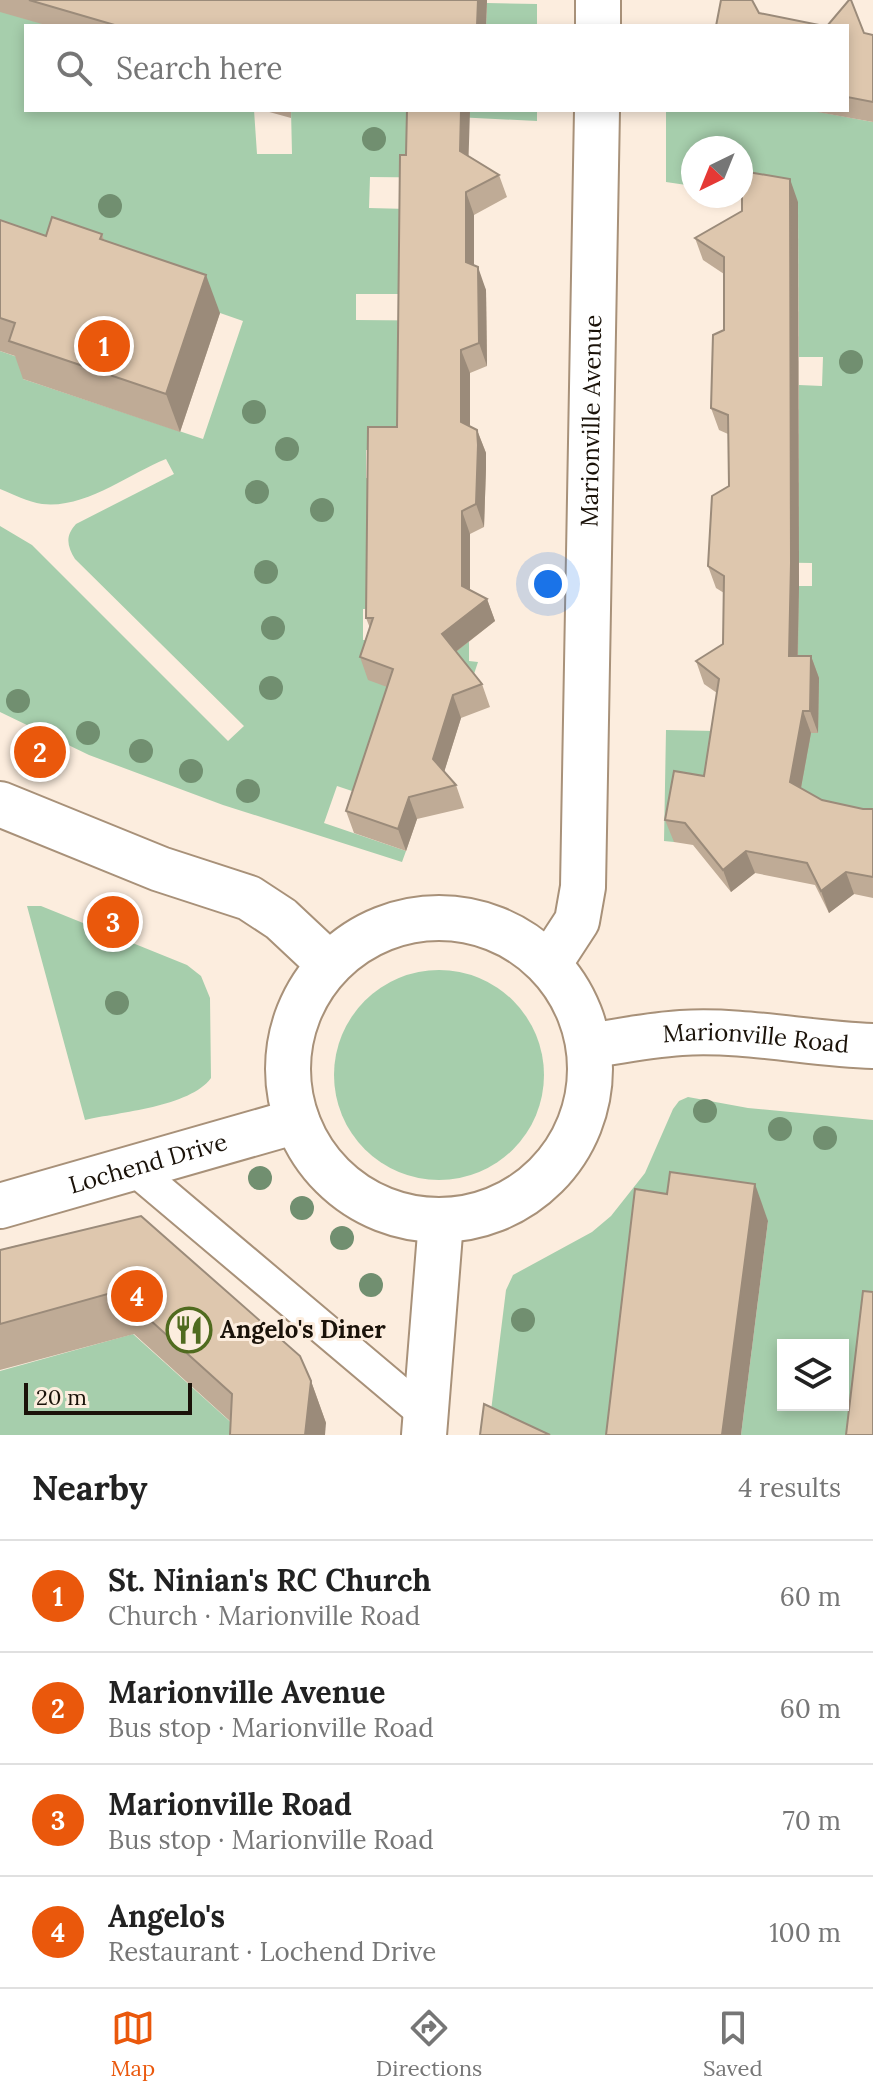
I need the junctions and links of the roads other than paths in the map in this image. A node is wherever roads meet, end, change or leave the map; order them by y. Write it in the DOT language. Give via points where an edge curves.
graph roads {
  1 [pos="598,0"];
  2 [pos="598,24"];
  3 [pos="597,112"];
  4 [pos="0,804"];
  5 [pos="329,964"];
  6 [pos="549,964"];
  7 [pos="589,1046"];
  8 [pos="873,1046"];
  9 [pos="297,1121"];
  10 [pos="132,1167"];
  11 [pos="0,1206"];
  12 [pos="441,1221"];
  13 [pos="425,1425"];
  1 -- 2 [label="street"];
  3 -- 6 [label="street, Marionville Avenue" via="583,887 577,921"];
  4 -- 5 [label="street" via="160,869 249,898 281,919"];
  5 -- 6 [label="street" via="387,926 421,918 457,918 490,926 522,941"];
  5 -- 9 [label="street" via="305,997 290,1038 287,1080"];
  6 -- 7 [label="street" via="582,1016"];
  7 -- 8 [label="street, Marionville Road" via="683,1033"];
  7 -- 12 [label="street" via="590,1089 578,1130 555,1167 523,1196 484,1214"];
  9 -- 10 [label="street, Lochend Drive"];
  9 -- 12 [label="street" via="329,1174 353,1194 380,1209"];
  10 -- 11 [label="street, Lochend Drive"];
  10 -- 13 [label="lane"];
  12 -- 13 [label="street"];
}
